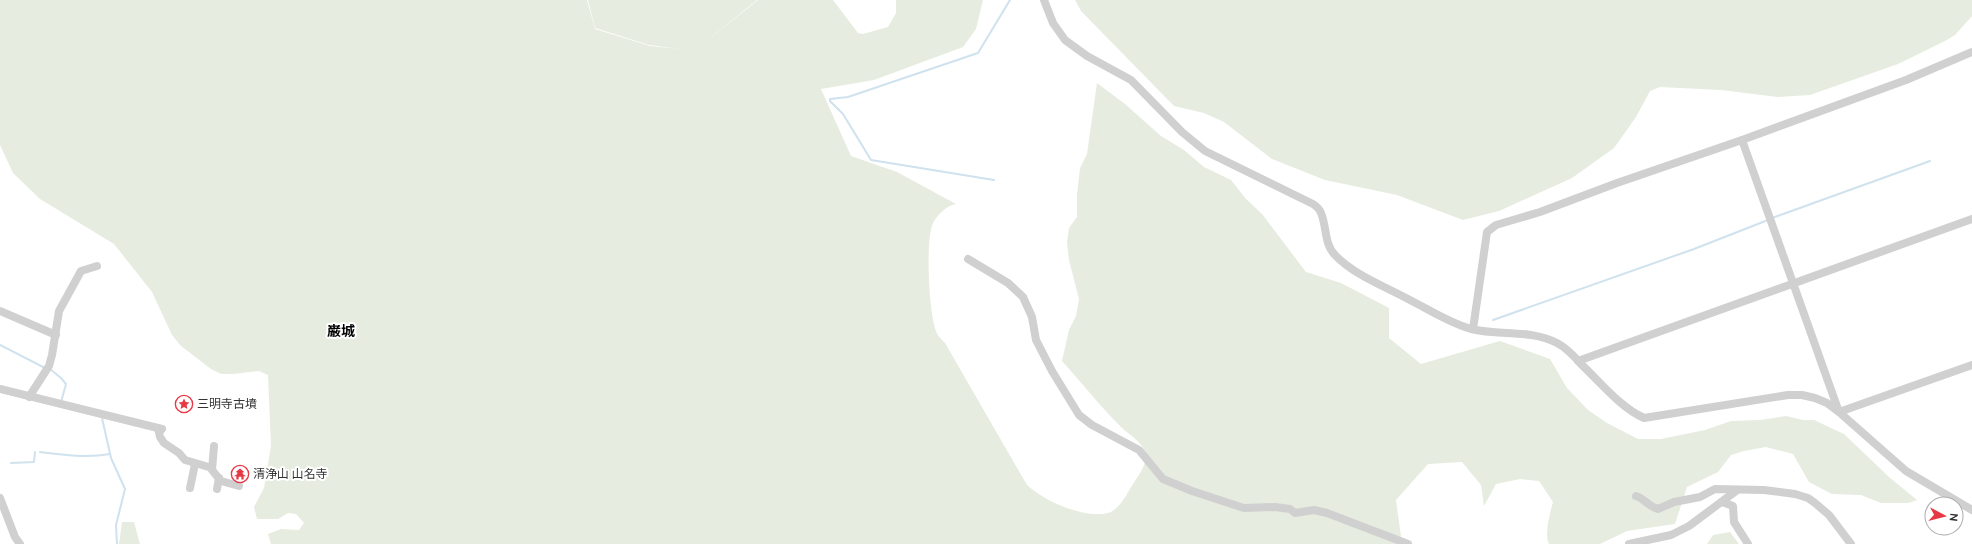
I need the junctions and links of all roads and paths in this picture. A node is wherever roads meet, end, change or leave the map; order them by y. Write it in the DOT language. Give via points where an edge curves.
graph roads {
  1 [pos="1044,0"];
  2 [pos="1972,52"];
  3 [pos="1742,140"];
  4 [pos="1972,219"];
  5 [pos="968,260"];
  6 [pos="95,265"];
  7 [pos="1794,284"];
  8 [pos="0,310"];
  9 [pos="1473,329"];
  10 [pos="56,336"];
  11 [pos="1578,361"];
  12 [pos="1972,365"];
  13 [pos="0,389"];
  14 [pos="29,397"];
  15 [pos="1839,412"];
  16 [pos="214,446"];
  17 [pos="195,464"];
  18 [pos="212,468"];
  19 [pos="218,478"];
  20 [pos="239,486"];
  21 [pos="190,488"];
  22 [pos="216,489"];
  23 [pos="1736,491"];
  24 [pos="1636,496"];
  25 [pos="0,498"];
  26 [pos="1722,502"];
  27 [pos="1972,510"];
  28 [pos="20,544"];
  29 [pos="1408,544"];
  30 [pos="1629,544"];
  31 [pos="1748,544"];
  32 [pos="1851,544"];
  1 -- 9 [label="street" via="1053,23 1065,40 1087,56 1131,80 1182,132 1205,151 1313,204 1321,212 1327,241 1333,254 1341,261 1447,319"];
  2 -- 3 [label="street" via="1906,80"];
  3 -- 7 [label="street"];
  3 -- 9 [label="street" via="1540,212 1496,225 1488,232"];
  4 -- 7 [label="street"];
  5 -- 29 [label="street" via="1008,283 1023,297 1032,316 1036,340 1079,415 1092,425 1139,450 1163,479 1244,508 1275,507 1290,508 1295,513 1314,510 1327,513"];
  6 -- 10 [label="street" via="81,271 62,304"];
  7 -- 11 [label="street"];
  7 -- 15 [label="street"];
  8 -- 10 [label="street"];
  9 -- 11 [label="street" via="1545,338 1559,344"];
  10 -- 14 [label="street" via="49,366"];
  11 -- 15 [label="street" via="1616,398 1644,418 1788,395 1815,398"];
  12 -- 15 [label="street"];
  13 -- 14 [label="street"];
  14 -- 17 [label="street" via="160,429 160,437 164,443 184,460"];
  15 -- 27 [label="street" via="1906,471"];
  16 -- 18 [label="street"];
  17 -- 18 [label="street"];
  17 -- 21 [label="street"];
  18 -- 19 [label="street"];
  19 -- 20 [label="street"];
  19 -- 22 [label="street"];
  23 -- 24 [label="street" via="1715,489 1706,495 1674,502 1658,509"];
  23 -- 26 [label="street"];
  23 -- 32 [label="street" via="1770,490 1808,498 1829,515"];
  25 -- 28 [label="street"];
  26 -- 30 [label="street" via="1689,526 1671,535"];
  26 -- 31 [label="street" via="1733,506 1734,522"];
}
